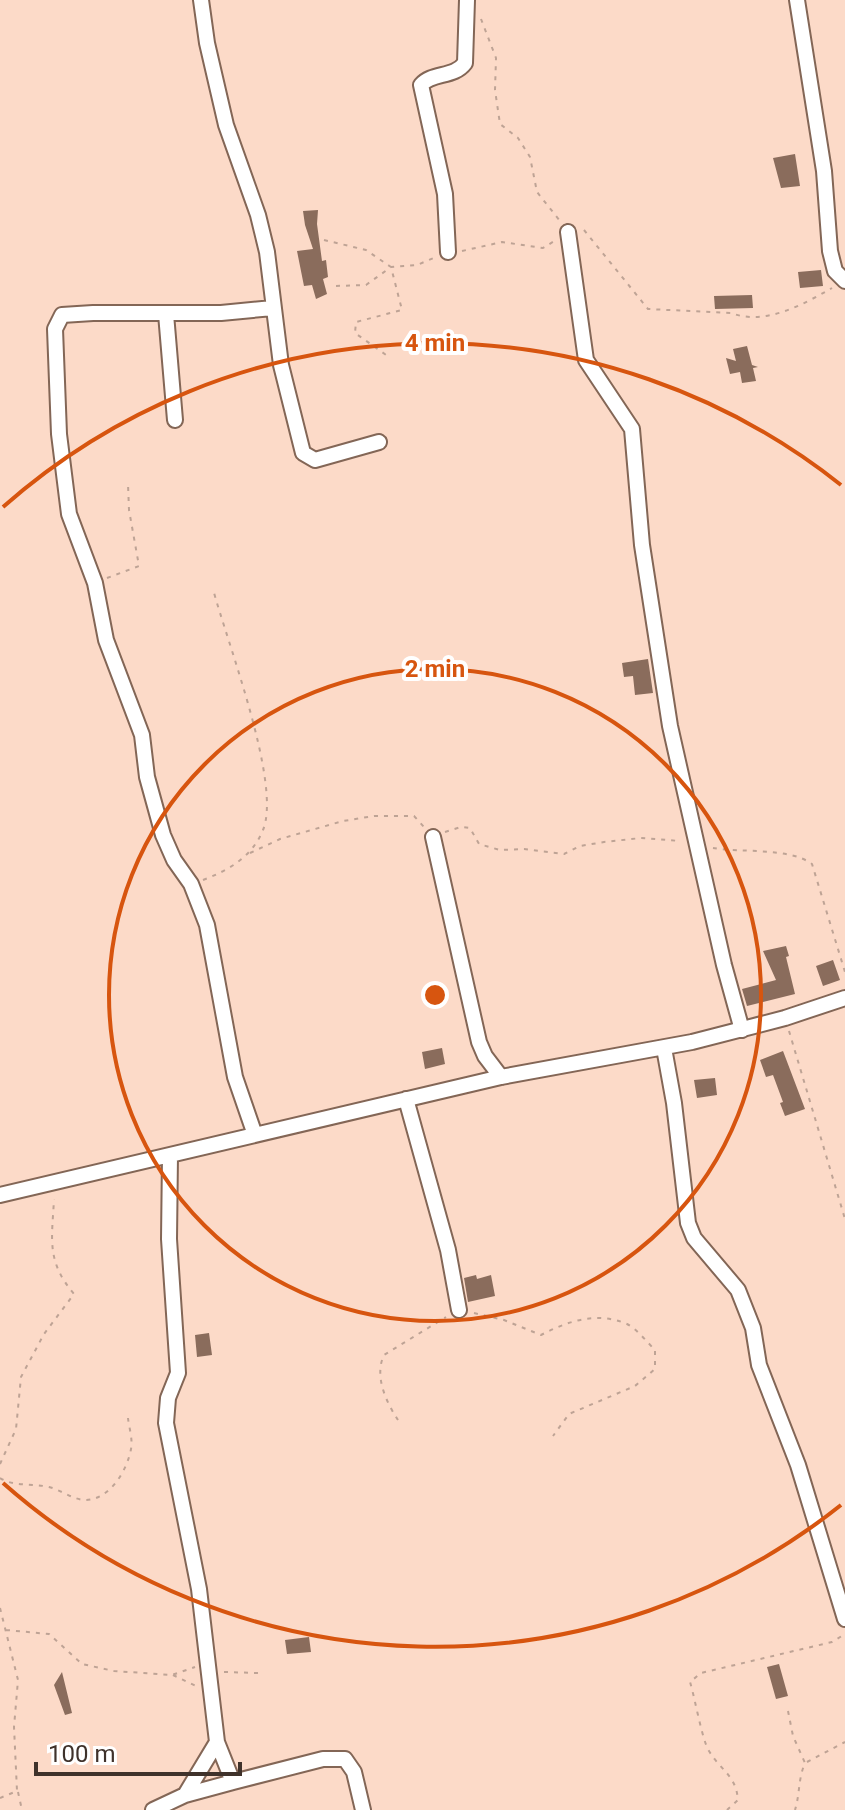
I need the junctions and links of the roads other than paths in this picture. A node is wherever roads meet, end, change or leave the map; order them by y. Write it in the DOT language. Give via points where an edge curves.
graph roads {
  1 [pos="201,0"];
  2 [pos="797,0"];
  3 [pos="472,6"];
  4 [pos="568,232"];
  5 [pos="448,252"];
  6 [pos="844,281"];
  7 [pos="273,308"];
  8 [pos="166,314"];
  9 [pos="175,420"];
  10 [pos="379,442"];
  11 [pos="433,837"];
  12 [pos="845,998"];
  13 [pos="742,1030"];
  14 [pos="664,1048"];
  15 [pos="501,1077"];
  16 [pos="406,1099"];
  17 [pos="255,1135"];
  18 [pos="170,1156"];
  19 [pos="0,1195"];
  20 [pos="459,1310"];
  21 [pos="845,1619"];
  22 [pos="217,1742"];
  23 [pos="233,1782"];
  24 [pos="185,1795"];
  25 [pos="153,1810"];
  26 [pos="363,1810"];
  1 -- 7 [label="street" via="226,125 267,252"];
  2 -- 6 [label="street" via="824,171 830,251"];
  3 -- 5 [label="street" via="465,63 421,85 445,194"];
  4 -- 13 [label="street" via="586,360 632,429 642,545 670,726"];
  7 -- 8 [label="street"];
  7 -- 10 [label="street" via="303,453 315,460"];
  8 -- 9 [label="street"];
  8 -- 17 [label="street" via="62,315 55,329 59,434 69,514 95,583 106,640 142,735 159,821 207,925 235,1077"];
  11 -- 15 [label="street" via="479,1042"];
  12 -- 13 [label="street"];
  13 -- 14 [label="street"];
  14 -- 15 [label="street"];
  14 -- 21 [label="street" via="688,1223 694,1238 733,1283 753,1328 759,1365 798,1465"];
  15 -- 16 [label="street"];
  16 -- 17 [label="street"];
  16 -- 20 [label="street"];
  17 -- 18 [label="street"];
  18 -- 19 [label="street"];
  18 -- 22 [label="street" via="169,1239 178,1373 166,1423 199,1589"];
  22 -- 23 [label="street"];
  22 -- 24 [label="street"];
  23 -- 24 [label="street"];
  23 -- 26 [label="street" via="323,1759 345,1759 354,1772"];
  24 -- 25 [label="street"];
}
